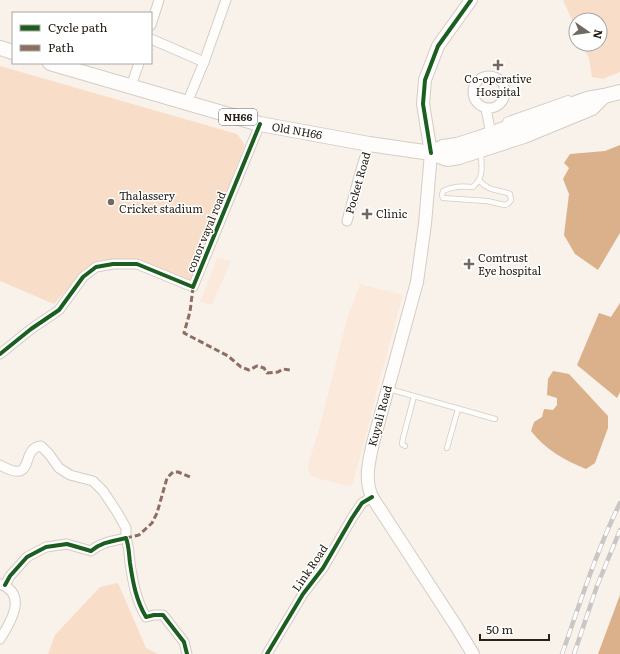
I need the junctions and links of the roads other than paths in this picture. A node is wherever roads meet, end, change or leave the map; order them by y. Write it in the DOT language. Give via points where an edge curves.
graph roads {
  1 [pos="159,0"];
  2 [pos="226,0"];
  3 [pos="471,0"];
  4 [pos="152,22"];
  5 [pos="152,39"];
  6 [pos="0,48"];
  7 [pos="12,52"];
  8 [pos="204,62"];
  9 [pos="54,64"];
  10 [pos="138,64"];
  11 [pos="131,86"];
  12 [pos="620,92"];
  13 [pos="604,96"];
  14 [pos="187,103"];
  15 [pos="486,108"];
  16 [pos="260,124"];
  17 [pos="497,132"];
  18 [pos="370,144"];
  19 [pos="481,150"];
  20 [pos="431,153"];
  21 [pos="480,181"];
  22 [pos="347,221"];
  23 [pos="0,354"];
  24 [pos="387,389"];
  25 [pos="414,396"];
  26 [pos="458,409"];
  27 [pos="495,419"];
  28 [pos="405,446"];
  29 [pos="447,448"];
  30 [pos="0,466"];
  31 [pos="372,497"];
  32 [pos="126,538"];
  33 [pos="3,584"];
  34 [pos="0,640"];
  35 [pos="187,654"];
  36 [pos="267,654"];
  37 [pos="473,654"];
  1 -- 4 [label="street"];
  2 -- 8 [label="street"];
  3 -- 20 [label="main road, Kuyali Road" via="438,46 425,80 423,104"];
  5 -- 8 [label="street"];
  6 -- 7 [label="main road"];
  8 -- 14 [label="street"];
  9 -- 11 [label="main road, Old NH66 / NH66"];
  10 -- 11 [label="street"];
  11 -- 14 [label="main road, Old NH66 / NH66"];
  12 -- 13 [label="main road, Old NH66 / NH66"];
  13 -- 17 [label="main road, Old NH66 / NH66" via="577,102"];
  13 -- 19 [label="main road, Old NH66 / NH66" via="592,108 524,136"];
  14 -- 16 [label="main road, Old NH66 / NH66"];
  15 -- 17 [label="street"];
  16 -- 18 [label="main road, Old NH66 / NH66"];
  16 -- 23 [label="street, conor vayal road" via="193,288 137,264 96,267 83,277 59,310"];
  17 -- 20 [label="main road, Old NH66 / NH66" via="457,146 443,147"];
  18 -- 20 [label="main road, Old NH66 / NH66"];
  18 -- 22 [label="street, Pocket Road"];
  19 -- 20 [label="main road, Old NH66 / NH66" via="447,159"];
  19 -- 21 [label="lane"];
  20 -- 24 [label="main road, Kuyali Road" via="418,282"];
  21 -- 21 [label="lane" via="489,189 510,194 509,202 505,205 443,198 443,191 460,186 473,187"];
  24 -- 25 [label="lane"];
  24 -- 31 [label="main road, Kuyali Road" via="367,468 367,480"];
  25 -- 26 [label="lane"];
  25 -- 28 [label="lane" via="403,438 402,444"];
  26 -- 27 [label="lane"];
  26 -- 29 [label="lane"];
  30 -- 32 [label="street" via="16,472 22,470 31,452 41,446 59,468 70,475 94,481 126,528"];
  31 -- 36 [label="street, Link Road" via="362,504 352,518"];
  31 -- 37 [label="main road, Kuyali Road"];
  32 -- 33 [label="street" via="97,545 91,551 67,544 46,547 27,557"];
  32 -- 35 [label="street" via="133,586 142,610 146,617 163,615 184,642"];
  33 -- 34 [label="street" via="13,591 16,597 11,620"];
}
